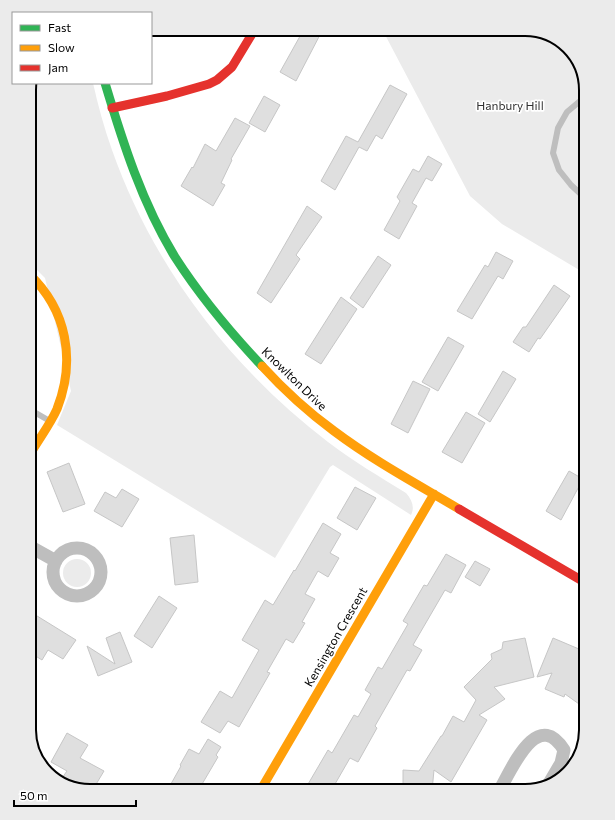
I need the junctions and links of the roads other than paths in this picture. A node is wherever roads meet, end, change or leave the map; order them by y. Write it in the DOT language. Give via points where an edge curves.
graph roads {
  1 [pos="251,36"];
  2 [pos="105,84"];
  3 [pos="579,102"];
  4 [pos="112,108"];
  5 [pos="579,192"];
  6 [pos="36,282"];
  7 [pos="36,413"];
  8 [pos="50,420"];
  9 [pos="36,444"];
  10 [pos="434,494"];
  11 [pos="36,550"];
  12 [pos="56,561"];
  13 [pos="579,579"];
  14 [pos="553,776"];
  15 [pos="264,784"];
  16 [pos="503,784"];
  1 -- 4 [label="street" via="232,67 217,80 167,96"];
  2 -- 4 [label="street, Knowlton Drive"];
  3 -- 5 [label="lane" via="567,112 558,128 553,153 559,170"];
  4 -- 10 [label="street, Knowlton Drive" via="136,177 168,242 189,278 218,317 260,364 307,410 360,450"];
  6 -- 8 [label="street" via="58,315 65,340 67,363 64,384 59,403"];
  7 -- 8 [label="lane"];
  8 -- 9 [label="street"];
  10 -- 13 [label="street, Knowlton Drive"];
  10 -- 15 [label="street, Kensington Crescent"];
  11 -- 12 [label="street"];
  14 -- 16 [label="street" via="561,763 564,750 558,741 547,735 535,737 526,744"];
}
